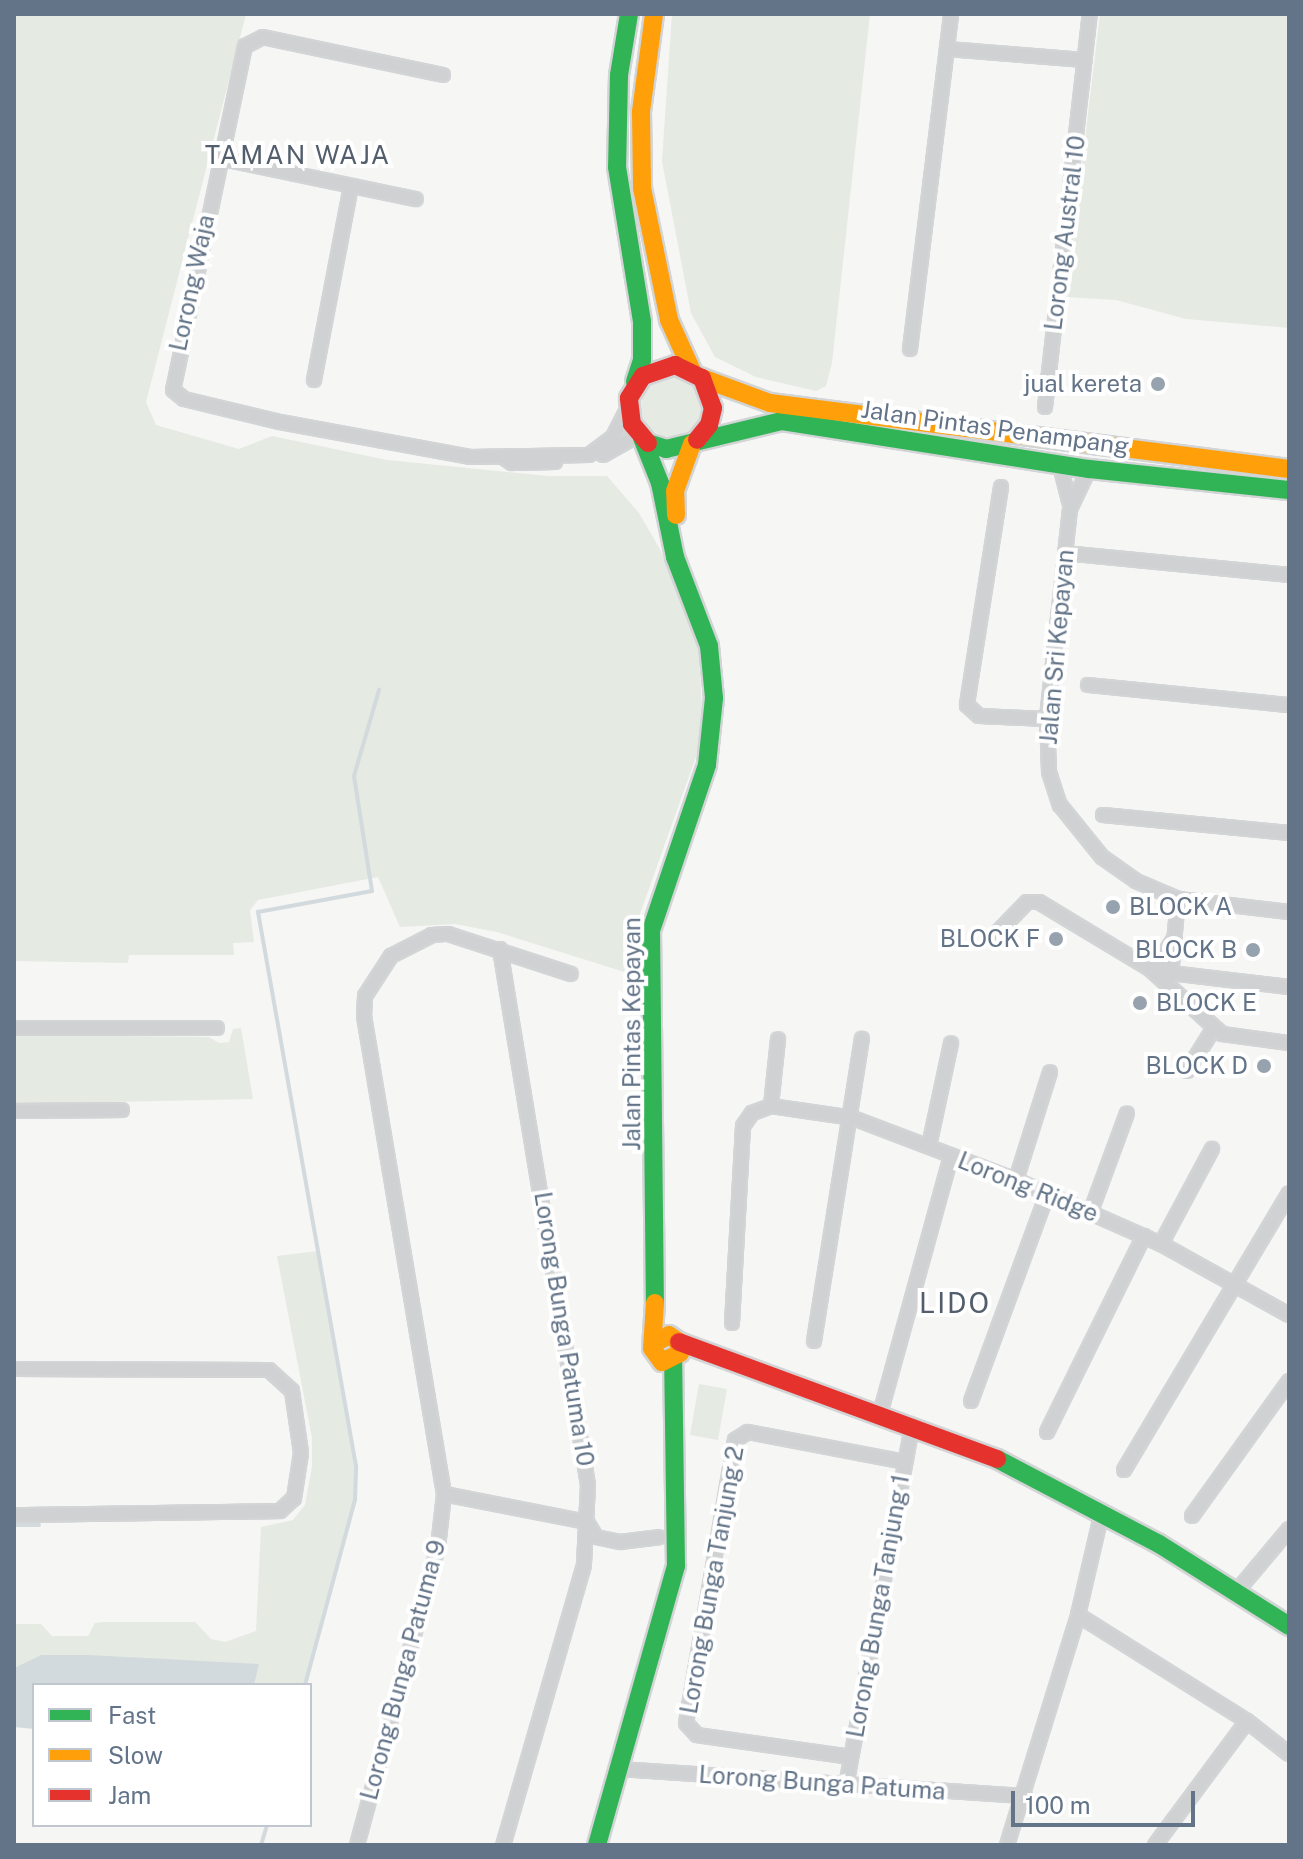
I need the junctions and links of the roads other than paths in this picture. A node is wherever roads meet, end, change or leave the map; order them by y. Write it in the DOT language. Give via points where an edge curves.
graph roads {
  1 [pos="619,14"];
  2 [pos="629,14"];
  3 [pos="654,14"];
  4 [pos="951,14"];
  5 [pos="1090,14"];
  6 [pos="624,36"];
  7 [pos="947,49"];
  8 [pos="1085,60"];
  9 [pos="443,75"];
  10 [pos="219,158"];
  11 [pos="351,186"];
  12 [pos="416,199"];
  13 [pos="910,349"];
  14 [pos="697,374"];
  15 [pos="314,380"];
  16 [pos="630,398"];
  17 [pos="1045,407"];
  18 [pos="640,437"];
  19 [pos="694,442"];
  20 [pos="1140,454"];
  21 [pos="503,457"];
  22 [pos="1060,465"];
  23 [pos="1089,469"];
  24 [pos="1289,469"];
  25 [pos="1146,474"];
  26 [pos="1001,487"];
  27 [pos="1289,490"];
  28 [pos="1070,509"];
  29 [pos="1065,553"];
  30 [pos="675,557"];
  31 [pos="1289,575"];
  32 [pos="1088,685"];
  33 [pos="1289,705"];
  34 [pos="1047,719"];
  35 [pos="1103,815"];
  36 [pos="1289,833"];
  37 [pos="1178,899"];
  38 [pos="1289,912"];
  39 [pos="995,935"];
  40 [pos="1175,937"];
  41 [pos="500,949"];
  42 [pos="1151,970"];
  43 [pos="571,974"];
  44 [pos="1171,976"];
  45 [pos="1289,987"];
  46 [pos="14,1028"];
  47 [pos="217,1028"];
  48 [pos="1214,1028"];
  49 [pos="778,1039"];
  50 [pos="862,1039"];
  51 [pos="951,1043"];
  52 [pos="1289,1043"];
  53 [pos="1187,1071"];
  54 [pos="1050,1072"];
  55 [pos="771,1106"];
  56 [pos="122,1110"];
  57 [pos="14,1111"];
  58 [pos="1127,1113"];
  59 [pos="853,1118"];
  60 [pos="929,1146"];
  61 [pos="1212,1149"];
  62 [pos="951,1156"];
  63 [pos="1016,1180"];
  64 [pos="1289,1193"];
  65 [pos="1047,1194"];
  66 [pos="1091,1211"];
  67 [pos="1144,1236"];
  68 [pos="1161,1244"];
  69 [pos="1233,1282"];
  70 [pos="656,1286"];
  71 [pos="1289,1315"];
  72 [pos="732,1323"];
  73 [pos="814,1341"];
  74 [pos="676,1349"];
  75 [pos="653,1350"];
  76 [pos="14,1369"];
  77 [pos="1289,1381"];
  78 [pos="971,1401"];
  79 [pos="880,1414"];
  80 [pos="671,1420"];
  81 [pos="912,1426"];
  82 [pos="1047,1432"];
  83 [pos="905,1462"];
  84 [pos="1124,1470"];
  85 [pos="444,1494"];
  86 [pos="1102,1512"];
  87 [pos="14,1515"];
  88 [pos="1192,1516"];
  89 [pos="587,1522"];
  90 [pos="1289,1529"];
  91 [pos="659,1537"];
  92 [pos="1237,1591"];
  93 [pos="1078,1615"];
  94 [pos="1289,1626"];
  95 [pos="1247,1721"];
  96 [pos="1289,1754"];
  97 [pos="851,1757"];
  98 [pos="618,1769"];
  99 [pos="846,1786"];
  100 [pos="1025,1796"];
  101 [pos="357,1845"];
  102 [pos="503,1845"];
  103 [pos="597,1845"];
  104 [pos="1007,1845"];
  105 [pos="1155,1845"];
  1 -- 6 [label="street"];
  2 -- 6 [label="street"];
  3 -- 14 [label="street" via="641,112 642,188 669,320"];
  4 -- 7 [label="street"];
  5 -- 8 [label="street, Lorong Austral 10"];
  6 -- 16 [label="street" via="617,167 643,340"];
  7 -- 8 [label="street"];
  7 -- 13 [label="street"];
  8 -- 17 [label="street, Lorong Austral 10"];
  9 -- 10 [label="street, Lorong Waja" via="255,39 243,49"];
  10 -- 11 [label="street"];
  10 -- 21 [label="street, Lorong Waja" via="173,376 177,396 372,441"];
  11 -- 12 [label="street"];
  11 -- 15 [label="street"];
  14 -- 16 [label="street" via="658,367"];
  14 -- 19 [label="street" via="713,408 709,425"];
  14 -- 20 [label="street, Jalan Pintas Penampang" via="770,403"];
  16 -- 18 [label="street"];
  16 -- 21 [label="street, Lorong Waja" via="613,437 589,455"];
  18 -- 19 [label="street" via="666,449"];
  18 -- 21 [label="street, Lorong Waja" via="594,462 512,463"];
  18 -- 30 [label="street, Jalan Pintas Kepayan" via="660,483"];
  19 -- 22 [label="street, Jalan Pintas Penampang" via="782,421"];
  19 -- 30 [label="street, Jalan Pintas Kepayan" via="675,491"];
  20 -- 24 [label="street, Jalan Pintas Penampang"];
  20 -- 25 [label="street"];
  22 -- 23 [label="street, Jalan Pintas Penampang"];
  22 -- 28 [label="street, Jalan Sri Kepayan"];
  23 -- 25 [label="street, Jalan Pintas Penampang"];
  23 -- 28 [label="street, Jalan Sri Kepayan"];
  25 -- 27 [label="street, Jalan Pintas Penampang"];
  26 -- 34 [label="street" via="967,705 979,716"];
  28 -- 29 [label="street, Jalan Sri Kepayan"];
  29 -- 31 [label="street"];
  29 -- 34 [label="street, Jalan Sri Kepayan"];
  30 -- 70 [label="street, Jalan Pintas Kepayan" via="709,646 714,698 707,765 651,930"];
  32 -- 33 [label="street"];
  34 -- 37 [label="street, Jalan Sri Kepayan" via="1049,772 1060,805 1078,833 1136,881"];
  35 -- 36 [label="street"];
  37 -- 38 [label="street, Jalan Sri Kepayan"];
  37 -- 40 [label="street"];
  39 -- 42 [label="street" via="1027,902 1035,901"];
  40 -- 42 [label="street"];
  40 -- 44 [label="street"];
  41 -- 43 [label="street, Lorong Bunga Patuma 9"];
  41 -- 85 [label="street, Lorong Bunga Patuma 9" via="448,934 417,940 379,967 365,996 364,1016"];
  41 -- 89 [label="street, Lorong Bunga Patuma 10" via="585,1442"];
  42 -- 44 [label="street"];
  42 -- 48 [label="street"];
  44 -- 45 [label="street"];
  46 -- 47 [label="street"];
  48 -- 52 [label="street" via="1236,1039"];
  48 -- 53 [label="street"];
  49 -- 55 [label="street"];
  50 -- 59 [label="street"];
  51 -- 60 [label="street"];
  54 -- 63 [label="street"];
  55 -- 59 [label="street, Lorong Ridge"];
  55 -- 72 [label="street, Lorong Ridge" via="752,1113 743,1126"];
  56 -- 57 [label="street"];
  58 -- 66 [label="street"];
  59 -- 60 [label="street, Lorong Ridge"];
  59 -- 73 [label="street"];
  60 -- 62 [label="street, Lorong Ridge"];
  61 -- 68 [label="street"];
  62 -- 63 [label="street, Lorong Ridge"];
  62 -- 79 [label="street"];
  63 -- 65 [label="street, Lorong Ridge"];
  64 -- 69 [label="street"];
  65 -- 66 [label="street, Lorong Ridge"];
  65 -- 78 [label="street"];
  66 -- 67 [label="street, Lorong Ridge"];
  67 -- 68 [label="street, Lorong Ridge"];
  67 -- 82 [label="street"];
  68 -- 69 [label="street, Lorong Ridge"];
  69 -- 71 [label="street, Lorong Ridge"];
  69 -- 84 [label="street"];
  70 -- 74 [label="street, Jalan Pintas Kepayan"];
  70 -- 75 [label="street, Jalan Pintas Kepayan"];
  74 -- 75 [label="street" via="662,1362"];
  74 -- 75 [label="street" via="659,1336"];
  74 -- 79 [label="street"];
  74 -- 80 [label="street"];
  75 -- 80 [label="street, Jalan Pintas Kepayan"];
  76 -- 87 [label="street" via="269,1370 292,1391 301,1453 294,1498 280,1511"];
  77 -- 88 [label="street"];
  79 -- 81 [label="street"];
  80 -- 98 [label="street" via="679,1523 676,1566"];
  81 -- 83 [label="street, Lorong Bunga Tanjung 1"];
  81 -- 86 [label="street" via="983,1452"];
  83 -- 97 [label="street, Lorong Bunga Tanjung 1"];
  83 -- 97 [label="street, Lorong Bunga Tanjung 2" via="748,1432 735,1440 686,1723 697,1735"];
  85 -- 89 [label="street"];
  85 -- 101 [label="street, Lorong Bunga Patuma 9" via="438,1547"];
  86 -- 92 [label="street"];
  86 -- 93 [label="street"];
  89 -- 91 [label="street" via="596,1537 620,1542"];
  89 -- 102 [label="street, Lorong Bunga Patuma 10" via="584,1565"];
  90 -- 92 [label="street"];
  92 -- 94 [label="street"];
  93 -- 95 [label="street"];
  93 -- 100 [label="street"];
  95 -- 96 [label="street"];
  95 -- 105 [label="street"];
  97 -- 99 [label="street, Lorong Bunga Tanjung 1"];
  98 -- 99 [label="street, Lorong Bunga Patuma"];
  98 -- 103 [label="street"];
  99 -- 100 [label="street, Lorong Bunga Patuma"];
  100 -- 104 [label="street"];
}
